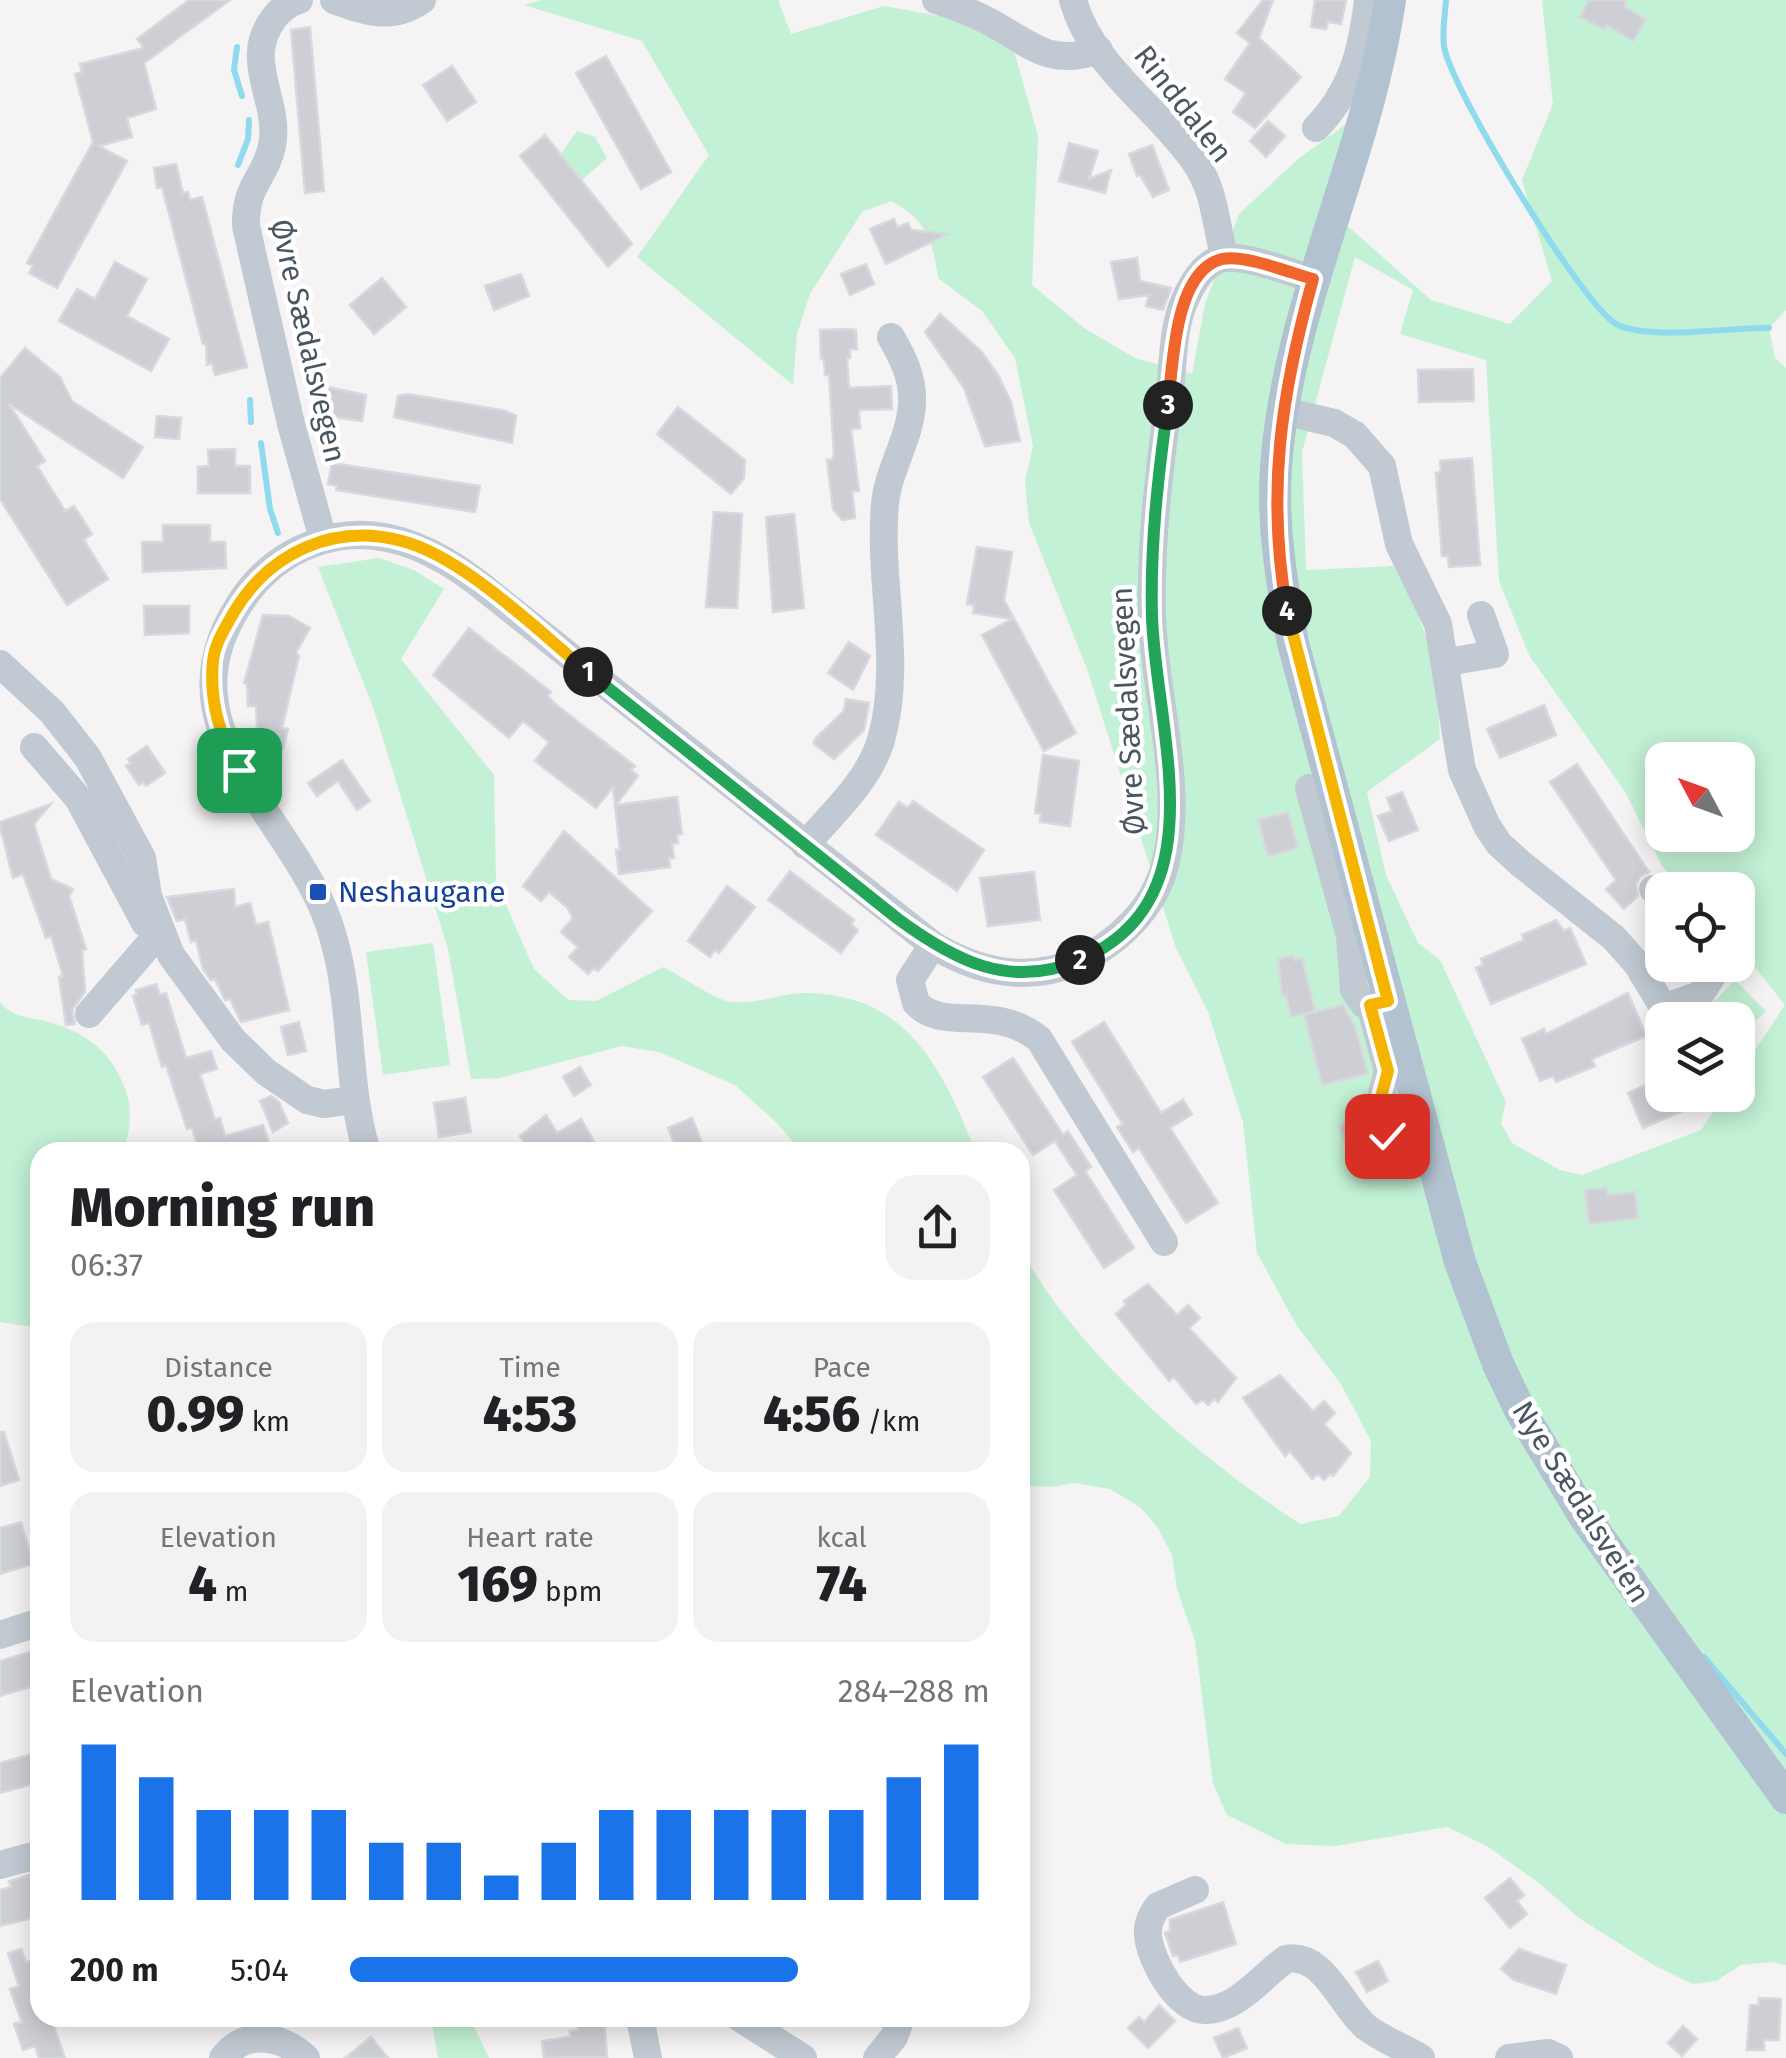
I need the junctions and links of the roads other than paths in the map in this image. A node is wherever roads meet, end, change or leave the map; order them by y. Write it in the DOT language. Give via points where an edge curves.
graph roads {
  1 [pos="299,0"];
  2 [pos="334,0"];
  3 [pos="422,0"];
  4 [pos="936,0"];
  5 [pos="1073,0"];
  6 [pos="1368,0"];
  7 [pos="1390,0"];
  8 [pos="1099,50"];
  9 [pos="1316,128"];
  10 [pos="1225,258"];
  11 [pos="1313,279"];
  12 [pos="891,337"];
  13 [pos="1282,412"];
  14 [pos="324,539"];
  15 [pos="1481,615"];
  16 [pos="1446,662"];
  17 [pos="0,664"];
  18 [pos="34,747"];
  19 [pos="1309,788"];
  20 [pos="805,845"];
  21 [pos="933,944"];
  22 [pos="163,947"];
  23 [pos="1708,982"];
  24 [pos="1661,1002"];
  25 [pos="1687,1002"];
  26 [pos="1379,1003"];
  27 [pos="89,1014"];
  28 [pos="354,1100"];
  29 [pos="1387,1136"];
  30 [pos="364,1142"];
  31 [pos="1164,1242"];
  32 [pos="30,1625"];
  33 [pos="0,1635"];
  34 [pos="1786,1798"];
  35 [pos="30,1856"];
  36 [pos="0,1864"];
  37 [pos="1194,1890"];
  38 [pos="642,2027"];
  39 [pos="754,2027"];
  40 [pos="898,2027"];
  41 [pos="223,2058"];
  42 [pos="306,2058"];
  43 [pos="648,2058"];
  44 [pos="803,2058"];
  45 [pos="876,2058"];
  46 [pos="1421,2058"];
  47 [pos="1508,2058"];
  48 [pos="1559,2058"];
  1 -- 14 [label="street, Øvre Sædalsvegen" via="278,13 260,44 258,63 274,127 272,149 246,198 246,226"];
  2 -- 3 [label="street" via="379,15 401,13"];
  4 -- 8 [label="street, Rinddalen" via="1038,52 1077,58"];
  5 -- 8 [label="street, Rinddalen"];
  6 -- 9 [label="street" via="1349,87"];
  7 -- 11 [label="main road, Nye Sædalsveien" via="1373,94"];
  8 -- 10 [label="street, Rinddalen" via="1197,165 1213,200"];
  10 -- 11 [label="street"];
  10 -- 21 [label="street, Øvre Sædalsvegen" via="1198,276 1180,312 1162,448 1152,617 1170,820 1156,889 1108,945 1040,973 973,966"];
  11 -- 13 [label="main road, Nye Sædalsveien"];
  12 -- 20 [label="street" via="911,380 912,403 885,504 887,712 868,767"];
  13 -- 16 [label="street" via="1334,422 1382,466 1400,544 1426,594"];
  13 -- 26 [label="main road, Nye Sædalsveien" via="1275,514 1286,607"];
  14 -- 20 [label="street, Øvre Sædalsvegen" via="386,537 452,564"];
  14 -- 28 [label="street, Øvre Sædalsvegen" via="284,558 252,585 218,643 213,676 228,751 304,870 328,921 344,981"];
  15 -- 16 [label="street" via="1495,654"];
  16 -- 24 [label="street" via="1462,770 1487,826 1521,864 1614,938"];
  17 -- 22 [label="street" via="52,712 88,758 142,858"];
  18 -- 22 [label="street" via="78,798"];
  19 -- 26 [label="street, Nye Sædalsveien" via="1350,936 1354,990 1358,998"];
  20 -- 21 [label="street, Øvre Sædalsvegen"];
  21 -- 31 [label="street" via="910,980 916,1003 935,1016 1013,1022 1039,1039"];
  22 -- 27 [label="street"];
  22 -- 28 [label="street" via="224,1029 266,1072 307,1100"];
  23 -- 25 [label="street"];
  26 -- 29 [label="street, Nye Sædalsveien" via="1388,1071 1378,1108"];
  26 -- 34 [label="main road, Nye Sædalsveien" via="1460,1262 1520,1410 1594,1530"];
  28 -- 30 [label="street, Øvre Sædalsvegen"];
  32 -- 33 [label="street"];
  35 -- 36 [label="street"];
  37 -- 46 [label="street" via="1158,1906 1148,1931 1150,1949 1189,2005 1212,2010 1296,1957 1317,1967 1364,2025"];
  38 -- 43 [label="street"];
  39 -- 44 [label="street"];
  40 -- 45 [label="street"];
  41 -- 42 [label="street" via="254,2038 286,2043"];
  47 -- 48 [label="street"];
}
